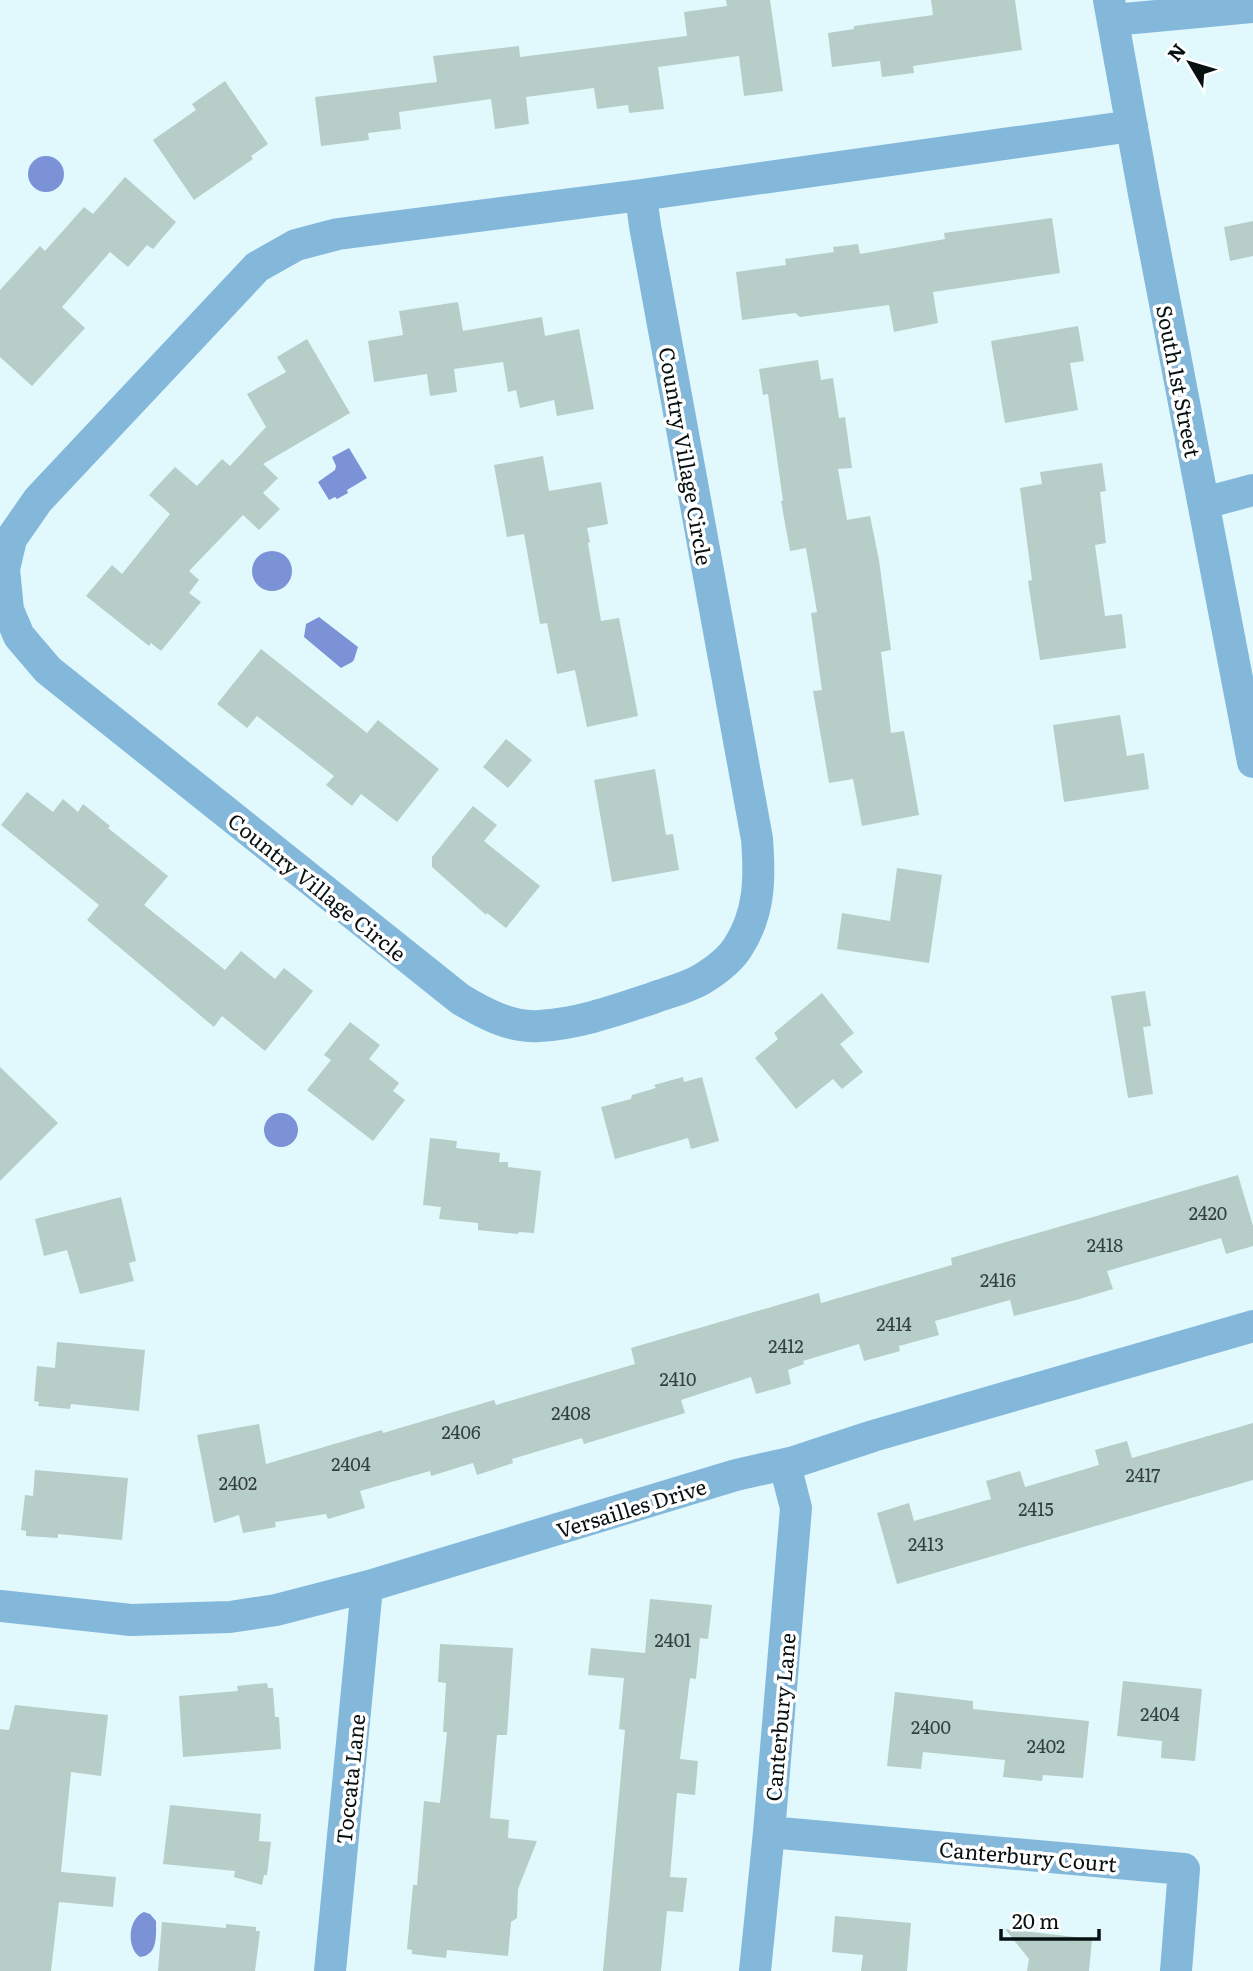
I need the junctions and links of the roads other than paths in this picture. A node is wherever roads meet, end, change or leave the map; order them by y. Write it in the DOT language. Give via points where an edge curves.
graph roads {
  1 [pos="1253,7"];
  2 [pos="1111,10"];
  3 [pos="1132,126"];
  4 [pos="641,195"];
  5 [pos="1253,490"];
  6 [pos="1204,503"];
  7 [pos="1253,762"];
  8 [pos="1253,1326"];
  9 [pos="785,1465"];
  10 [pos="367,1587"];
  11 [pos="0,1606"];
  12 [pos="769,1832"];
  13 [pos="330,1971"];
  14 [pos="755,1971"];
  15 [pos="1176,1971"];
  1 -- 2 [label="street"];
  2 -- 3 [label="street, South 1st Street"];
  3 -- 4 [label="street, Country Village Circle"];
  3 -- 6 [label="street, South 1st Street"];
  4 -- 4 [label="street, Country Village Circle" via="757,839 760,880 752,918 737,948 701,979 594,1016 538,1027 485,1014 460,999 48,670 19,636 8,610 4,569 11,539 37,500 257,267 296,245 338,234"];
  5 -- 6 [label="street"];
  6 -- 7 [label="street, South 1st Street"];
  8 -- 9 [label="street, Versailles Drive"];
  9 -- 10 [label="street, Versailles Drive" via="736,1475"];
  9 -- 12 [label="street, Canterbury Lane" via="796,1508"];
  10 -- 11 [label="street, Versailles Drive" via="230,1617 131,1620"];
  10 -- 13 [label="street, Toccata Lane"];
  12 -- 14 [label="street, Canterbury Lane"];
  12 -- 15 [label="street, Canterbury Court" via="1184,1869"];
}
